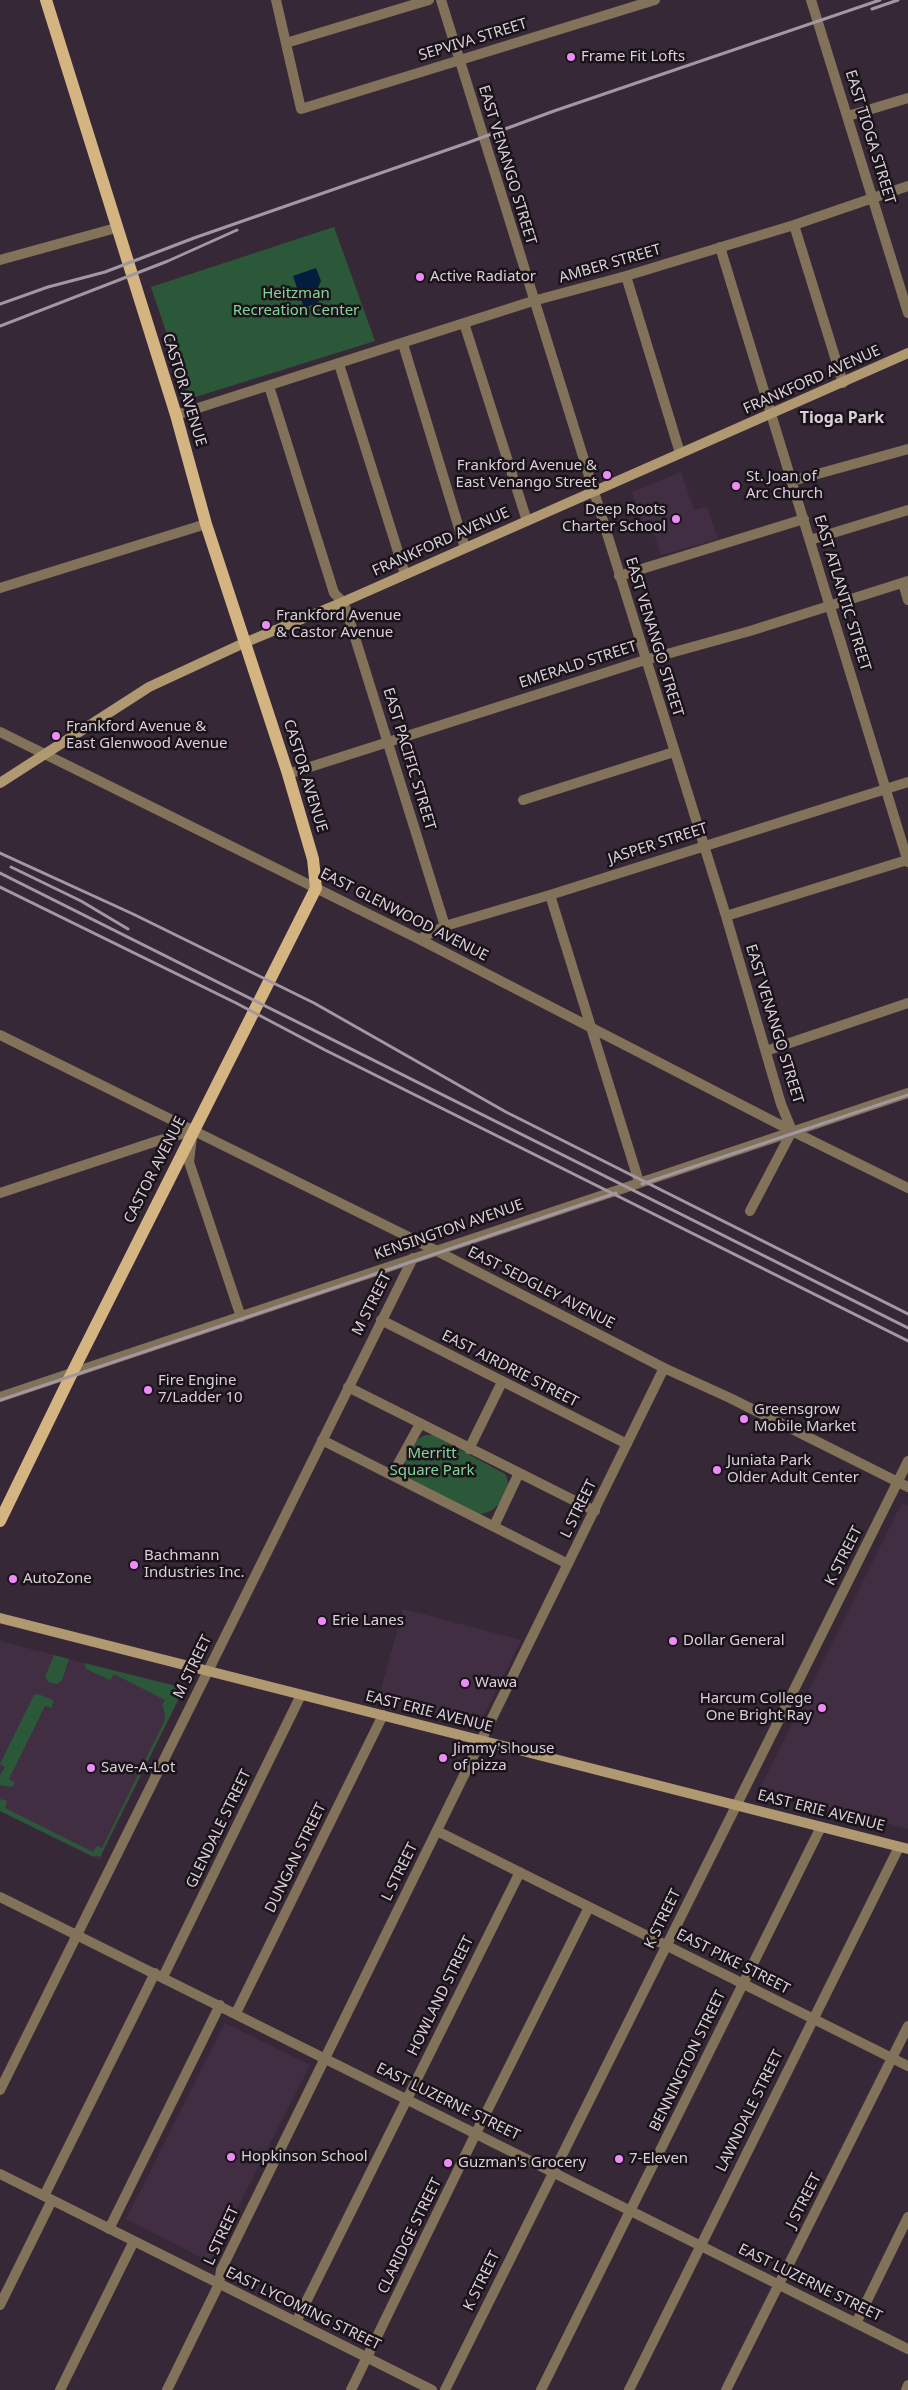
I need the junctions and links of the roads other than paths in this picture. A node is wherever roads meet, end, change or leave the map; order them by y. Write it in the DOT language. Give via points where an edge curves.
graph roads {
  1 [pos="46,0"];
  2 [pos="276,0"];
  3 [pos="429,0"];
  4 [pos="441,0"];
  5 [pos="655,0"];
  6 [pos="811,0"];
  7 [pos="286,43"];
  8 [pos="460,60"];
  9 [pos="908,98"];
  10 [pos="848,116"];
  11 [pos="908,186"];
  12 [pos="872,197"];
  13 [pos="794,225"];
  14 [pos="116,228"];
  15 [pos="720,247"];
  16 [pos="0,260"];
  17 [pos="626,276"];
  18 [pos="904,283"];
  19 [pos="533,301"];
  20 [pos="908,312"];
  21 [pos="464,323"];
  22 [pos="402,344"];
  23 [pos="908,353"];
  24 [pos="339,364"];
  25 [pos="843,383"];
  26 [pos="269,386"];
  27 [pos="772,414"];
  28 [pos="176,416"];
  29 [pos="908,449"];
  30 [pos="680,454"];
  31 [pos="792,481"];
  32 [pos="593,492"];
  33 [pos="908,510"];
  34 [pos="804,519"];
  35 [pos="527,521"];
  36 [pos="206,524"];
  37 [pos="810,540"];
  38 [pos="465,548"];
  39 [pos="406,574"];
  40 [pos="619,576"];
  41 [pos="906,582"];
  42 [pos="0,588"];
  43 [pos="908,600"];
  44 [pos="343,602"];
  45 [pos="830,605"];
  46 [pos="244,643"];
  47 [pos="645,660"];
  48 [pos="0,732"];
  49 [pos="388,741"];
  50 [pos="674,752"];
  51 [pos="46,754"];
  52 [pos="288,774"];
  53 [pos="908,782"];
  54 [pos="0,783"];
  55 [pos="886,788"];
  56 [pos="523,800"];
  57 [pos="704,846"];
  58 [pos="908,861"];
  59 [pos="316,888"];
  60 [pos="550,895"];
  61 [pos="726,916"];
  62 [pos="445,926"];
  63 [pos="419,939"];
  64 [pos="908,1003"];
  65 [pos="592,1027"];
  66 [pos="0,1035"];
  67 [pos="766,1051"];
  68 [pos="908,1093"];
  69 [pos="792,1131"];
  70 [pos="193,1132"];
  71 [pos="639,1182"];
  72 [pos="908,1188"];
  73 [pos="0,1193"];
  74 [pos="750,1212"];
  75 [pos="435,1250"];
  76 [pos="412,1258"];
  77 [pos="241,1317"];
  78 [pos="381,1320"];
  79 [pos="664,1368"];
  80 [pos="72,1372"];
  81 [pos="502,1382"];
  82 [pos="348,1388"];
  83 [pos="0,1397"];
  84 [pos="420,1424"];
  85 [pos="322,1440"];
  86 [pos="627,1444"];
  87 [pos="469,1449"];
  88 [pos="908,1461"];
  89 [pos="519,1473"];
  90 [pos="392,1475"];
  91 [pos="898,1482"];
  92 [pos="908,1487"];
  93 [pos="595,1511"];
  94 [pos="0,1521"];
  95 [pos="494,1526"];
  96 [pos="568,1564"];
  97 [pos="0,1618"];
  98 [pos="208,1671"];
  99 [pos="302,1695"];
  100 [pos="383,1715"];
  101 [pos="482,1741"];
  102 [pos="735,1805"];
  103 [pos="821,1827"];
  104 [pos="437,1831"];
  105 [pos="904,1848"];
  106 [pos="520,1872"];
  107 [pos="0,1897"];
  108 [pos="589,1907"];
  109 [pos="77,1934"];
  110 [pos="667,1945"];
  111 [pos="159,1975"];
  112 [pos="743,1984"];
  113 [pos="220,2005"];
  114 [pos="236,2014"];
  115 [pos="813,2018"];
  116 [pos="908,2026"];
  117 [pos="326,2058"];
  118 [pos="892,2058"];
  119 [pos="908,2066"];
  120 [pos="0,2090"];
  121 [pos="407,2098"];
  122 [pos="476,2133"];
  123 [pos="553,2171"];
  124 [pos="0,2174"];
  125 [pos="48,2198"];
  126 [pos="631,2210"];
  127 [pos="908,2217"];
  128 [pos="109,2229"];
  129 [pos="134,2241"];
  130 [pos="701,2245"];
  131 [pos="219,2284"];
  132 [pos="778,2286"];
  133 [pos="0,2305"];
  134 [pos="296,2322"];
  135 [pos="856,2323"];
  136 [pos="908,2349"];
  137 [pos="367,2358"];
  138 [pos="908,2385"];
  139 [pos="60,2390"];
  140 [pos="167,2390"];
  141 [pos="351,2390"];
  142 [pos="432,2390"];
  143 [pos="445,2390"];
  144 [pos="542,2390"];
  145 [pos="629,2390"];
  146 [pos="726,2390"];
  147 [pos="906,2390"];
  1 -- 14 [label="main road, CASTOR AVENUE"];
  2 -- 7 [label="street"];
  3 -- 7 [label="street"];
  4 -- 8 [label="street, EAST VENANGO STREET"];
  5 -- 8 [label="street, SEPVIVA STREET"];
  6 -- 10 [label="street, EAST TIOGA STREET"];
  7 -- 8 [label="street, SEPVIVA STREET" via="301,109"];
  8 -- 19 [label="street, EAST VENANGO STREET"];
  9 -- 10 [label="street"];
  10 -- 12 [label="street, EAST TIOGA STREET"];
  11 -- 12 [label="street, AMBER STREET"];
  12 -- 13 [label="street, AMBER STREET"];
  12 -- 18 [label="street, EAST TIOGA STREET"];
  13 -- 15 [label="street, AMBER STREET"];
  13 -- 25 [label="street"];
  14 -- 16 [label="street"];
  14 -- 28 [label="main road, CASTOR AVENUE"];
  15 -- 17 [label="street, AMBER STREET"];
  15 -- 27 [label="street, EAST ATLANTIC STREET"];
  17 -- 19 [label="street, AMBER STREET"];
  17 -- 30 [label="street"];
  18 -- 20 [label="street, EAST TIOGA STREET"];
  19 -- 21 [label="street, AMBER STREET"];
  19 -- 32 [label="street, EAST VENANGO STREET"];
  21 -- 22 [label="street, AMBER STREET"];
  21 -- 35 [label="street"];
  22 -- 24 [label="street, AMBER STREET"];
  22 -- 38 [label="street"];
  23 -- 25 [label="main road, FRANKFORD AVENUE"];
  24 -- 26 [label="street, AMBER STREET"];
  24 -- 39 [label="street"];
  25 -- 27 [label="main road, FRANKFORD AVENUE"];
  26 -- 28 [label="street, AMBER STREET"];
  26 -- 44 [label="street, EAST PACIFIC STREET" via="334,593"];
  27 -- 30 [label="main road, FRANKFORD AVENUE"];
  27 -- 31 [label="street, EAST ATLANTIC STREET"];
  28 -- 36 [label="main road, CASTOR AVENUE"];
  29 -- 31 [label="street"];
  30 -- 32 [label="main road, FRANKFORD AVENUE"];
  31 -- 34 [label="street, EAST ATLANTIC STREET"];
  32 -- 35 [label="main road, FRANKFORD AVENUE"];
  32 -- 40 [label="street, EAST VENANGO STREET"];
  33 -- 37 [label="street"];
  34 -- 37 [label="street, EAST ATLANTIC STREET"];
  34 -- 40 [label="street"];
  35 -- 38 [label="main road, FRANKFORD AVENUE"];
  36 -- 42 [label="street"];
  36 -- 46 [label="main road, CASTOR AVENUE"];
  37 -- 45 [label="street, EAST ATLANTIC STREET"];
  38 -- 39 [label="main road, FRANKFORD AVENUE"];
  39 -- 44 [label="main road, FRANKFORD AVENUE"];
  40 -- 47 [label="street, EAST VENANGO STREET"];
  41 -- 43 [label="street"];
  41 -- 45 [label="street, EMERALD STREET"];
  44 -- 46 [label="main road, FRANKFORD AVENUE"];
  44 -- 49 [label="street, EAST PACIFIC STREET"];
  45 -- 47 [label="street, EMERALD STREET"];
  45 -- 55 [label="street, EAST ATLANTIC STREET"];
  46 -- 51 [label="main road, FRANKFORD AVENUE" via="149,687"];
  46 -- 52 [label="main road, CASTOR AVENUE"];
  47 -- 49 [label="street, EMERALD STREET"];
  47 -- 50 [label="street, EAST VENANGO STREET"];
  48 -- 51 [label="street, EAST GLENWOOD AVENUE"];
  49 -- 52 [label="street, EMERALD STREET"];
  49 -- 62 [label="street, EAST PACIFIC STREET"];
  50 -- 56 [label="street"];
  50 -- 57 [label="street, EAST VENANGO STREET"];
  51 -- 54 [label="main road, FRANKFORD AVENUE"];
  51 -- 59 [label="street, EAST GLENWOOD AVENUE"];
  52 -- 59 [label="main road, CASTOR AVENUE" via="313,860"];
  53 -- 55 [label="street, JASPER STREET"];
  55 -- 57 [label="street, JASPER STREET"];
  55 -- 58 [label="street, EAST ATLANTIC STREET"];
  57 -- 60 [label="street, JASPER STREET"];
  57 -- 61 [label="street, EAST VENANGO STREET"];
  58 -- 61 [label="street"];
  59 -- 63 [label="street, EAST GLENWOOD AVENUE"];
  59 -- 70 [label="main road, CASTOR AVENUE"];
  60 -- 62 [label="street, JASPER STREET"];
  60 -- 65 [label="street"];
  61 -- 67 [label="street, EAST VENANGO STREET"];
  62 -- 63 [label="street, JASPER STREET"];
  63 -- 65 [label="street, EAST GLENWOOD AVENUE"];
  64 -- 67 [label="street"];
  65 -- 69 [label="street, EAST GLENWOOD AVENUE"];
  65 -- 71 [label="street"];
  66 -- 70 [label="street, EAST SEDGLEY AVENUE"];
  67 -- 69 [label="street, EAST VENANGO STREET"];
  68 -- 69 [label="street, KENSINGTON AVENUE"];
  69 -- 71 [label="street, KENSINGTON AVENUE"];
  69 -- 72 [label="street"];
  69 -- 74 [label="street"];
  70 -- 73 [label="street"];
  70 -- 75 [label="street, EAST SEDGLEY AVENUE"];
  70 -- 77 [label="street" via="189,1162"];
  70 -- 80 [label="main road, CASTOR AVENUE"];
  71 -- 75 [label="street, KENSINGTON AVENUE"];
  75 -- 76 [label="street, KENSINGTON AVENUE"];
  75 -- 79 [label="street, EAST SEDGLEY AVENUE"];
  76 -- 77 [label="street, KENSINGTON AVENUE"];
  76 -- 78 [label="street, M STREET"];
  77 -- 80 [label="street, KENSINGTON AVENUE"];
  78 -- 81 [label="street, EAST AIRDRIE STREET"];
  78 -- 82 [label="street, M STREET"];
  79 -- 86 [label="street, L STREET"];
  79 -- 91 [label="street, EAST SEDGLEY AVENUE"];
  80 -- 83 [label="street, KENSINGTON AVENUE"];
  80 -- 94 [label="main road, CASTOR AVENUE"];
  81 -- 86 [label="street, EAST AIRDRIE STREET"];
  81 -- 87 [label="street"];
  82 -- 84 [label="street"];
  82 -- 85 [label="street, M STREET"];
  84 -- 87 [label="street"];
  84 -- 90 [label="street"];
  85 -- 90 [label="street"];
  85 -- 98 [label="street, M STREET"];
  86 -- 93 [label="street, L STREET"];
  87 -- 89 [label="street"];
  88 -- 91 [label="street, K STREET"];
  89 -- 93 [label="street"];
  89 -- 95 [label="street"];
  90 -- 95 [label="street"];
  91 -- 92 [label="street, EAST SEDGLEY AVENUE"];
  91 -- 102 [label="street, K STREET"];
  93 -- 96 [label="street, L STREET"];
  95 -- 96 [label="street"];
  96 -- 101 [label="street, L STREET"];
  97 -- 98 [label="main road, EAST ERIE AVENUE"];
  98 -- 99 [label="main road, EAST ERIE AVENUE"];
  98 -- 109 [label="street, M STREET"];
  99 -- 100 [label="main road, EAST ERIE AVENUE"];
  99 -- 111 [label="street, GLENDALE STREET"];
  100 -- 101 [label="main road, EAST ERIE AVENUE"];
  100 -- 114 [label="street, DUNGAN STREET"];
  101 -- 102 [label="main road, EAST ERIE AVENUE"];
  101 -- 104 [label="street, L STREET"];
  102 -- 103 [label="main road, EAST ERIE AVENUE"];
  102 -- 110 [label="street, K STREET"];
  103 -- 105 [label="main road, EAST ERIE AVENUE"];
  103 -- 112 [label="street, BENNINGTON STREET"];
  104 -- 106 [label="street, EAST PIKE STREET"];
  104 -- 117 [label="street, L STREET"];
  105 -- 115 [label="street, LAWNDALE STREET"];
  106 -- 108 [label="street, EAST PIKE STREET"];
  106 -- 121 [label="street, HOWLAND STREET"];
  107 -- 109 [label="street, EAST LUZERNE STREET"];
  108 -- 110 [label="street, EAST PIKE STREET"];
  108 -- 122 [label="street, CLARIDGE STREET"];
  109 -- 111 [label="street, EAST LUZERNE STREET"];
  109 -- 120 [label="street, M STREET"];
  110 -- 112 [label="street, EAST PIKE STREET"];
  110 -- 123 [label="street, K STREET"];
  111 -- 113 [label="street, EAST LUZERNE STREET"];
  111 -- 125 [label="street, GLENDALE STREET"];
  112 -- 115 [label="street, EAST PIKE STREET"];
  112 -- 126 [label="street, BENNINGTON STREET"];
  113 -- 114 [label="street, EAST LUZERNE STREET"];
  113 -- 128 [label="street"];
  114 -- 117 [label="street, EAST LUZERNE STREET"];
  115 -- 118 [label="street, EAST PIKE STREET"];
  115 -- 130 [label="street, LAWNDALE STREET"];
  116 -- 118 [label="street, J STREET"];
  117 -- 121 [label="street, EAST LUZERNE STREET"];
  117 -- 131 [label="street, L STREET" via="221,2270"];
  118 -- 119 [label="street, EAST PIKE STREET"];
  118 -- 132 [label="street, J STREET"];
  121 -- 122 [label="street, EAST LUZERNE STREET"];
  121 -- 134 [label="street, HOWLAND STREET"];
  122 -- 123 [label="street, EAST LUZERNE STREET"];
  122 -- 137 [label="street, CLARIDGE STREET"];
  123 -- 126 [label="street, EAST LUZERNE STREET"];
  123 -- 143 [label="street, K STREET"];
  124 -- 125 [label="street, EAST LYCOMING STREET"];
  125 -- 128 [label="street, EAST LYCOMING STREET"];
  125 -- 133 [label="street, GLENDALE STREET"];
  126 -- 130 [label="street, EAST LUZERNE STREET"];
  126 -- 144 [label="street, BENNINGTON STREET"];
  127 -- 135 [label="street"];
  128 -- 129 [label="street, EAST LYCOMING STREET"];
  129 -- 131 [label="street, EAST LYCOMING STREET"];
  129 -- 139 [label="street"];
  130 -- 132 [label="street, EAST LUZERNE STREET"];
  130 -- 145 [label="street, LAWNDALE STREET"];
  131 -- 134 [label="street, EAST LYCOMING STREET"];
  131 -- 140 [label="street, L STREET"];
  132 -- 135 [label="street, EAST LUZERNE STREET"];
  132 -- 146 [label="street, J STREET"];
  134 -- 137 [label="street, EAST LYCOMING STREET"];
  135 -- 136 [label="street, EAST LUZERNE STREET"];
  137 -- 141 [label="street, CLARIDGE STREET"];
  137 -- 142 [label="street, EAST LYCOMING STREET"];
  138 -- 147 [label="street"];
}
